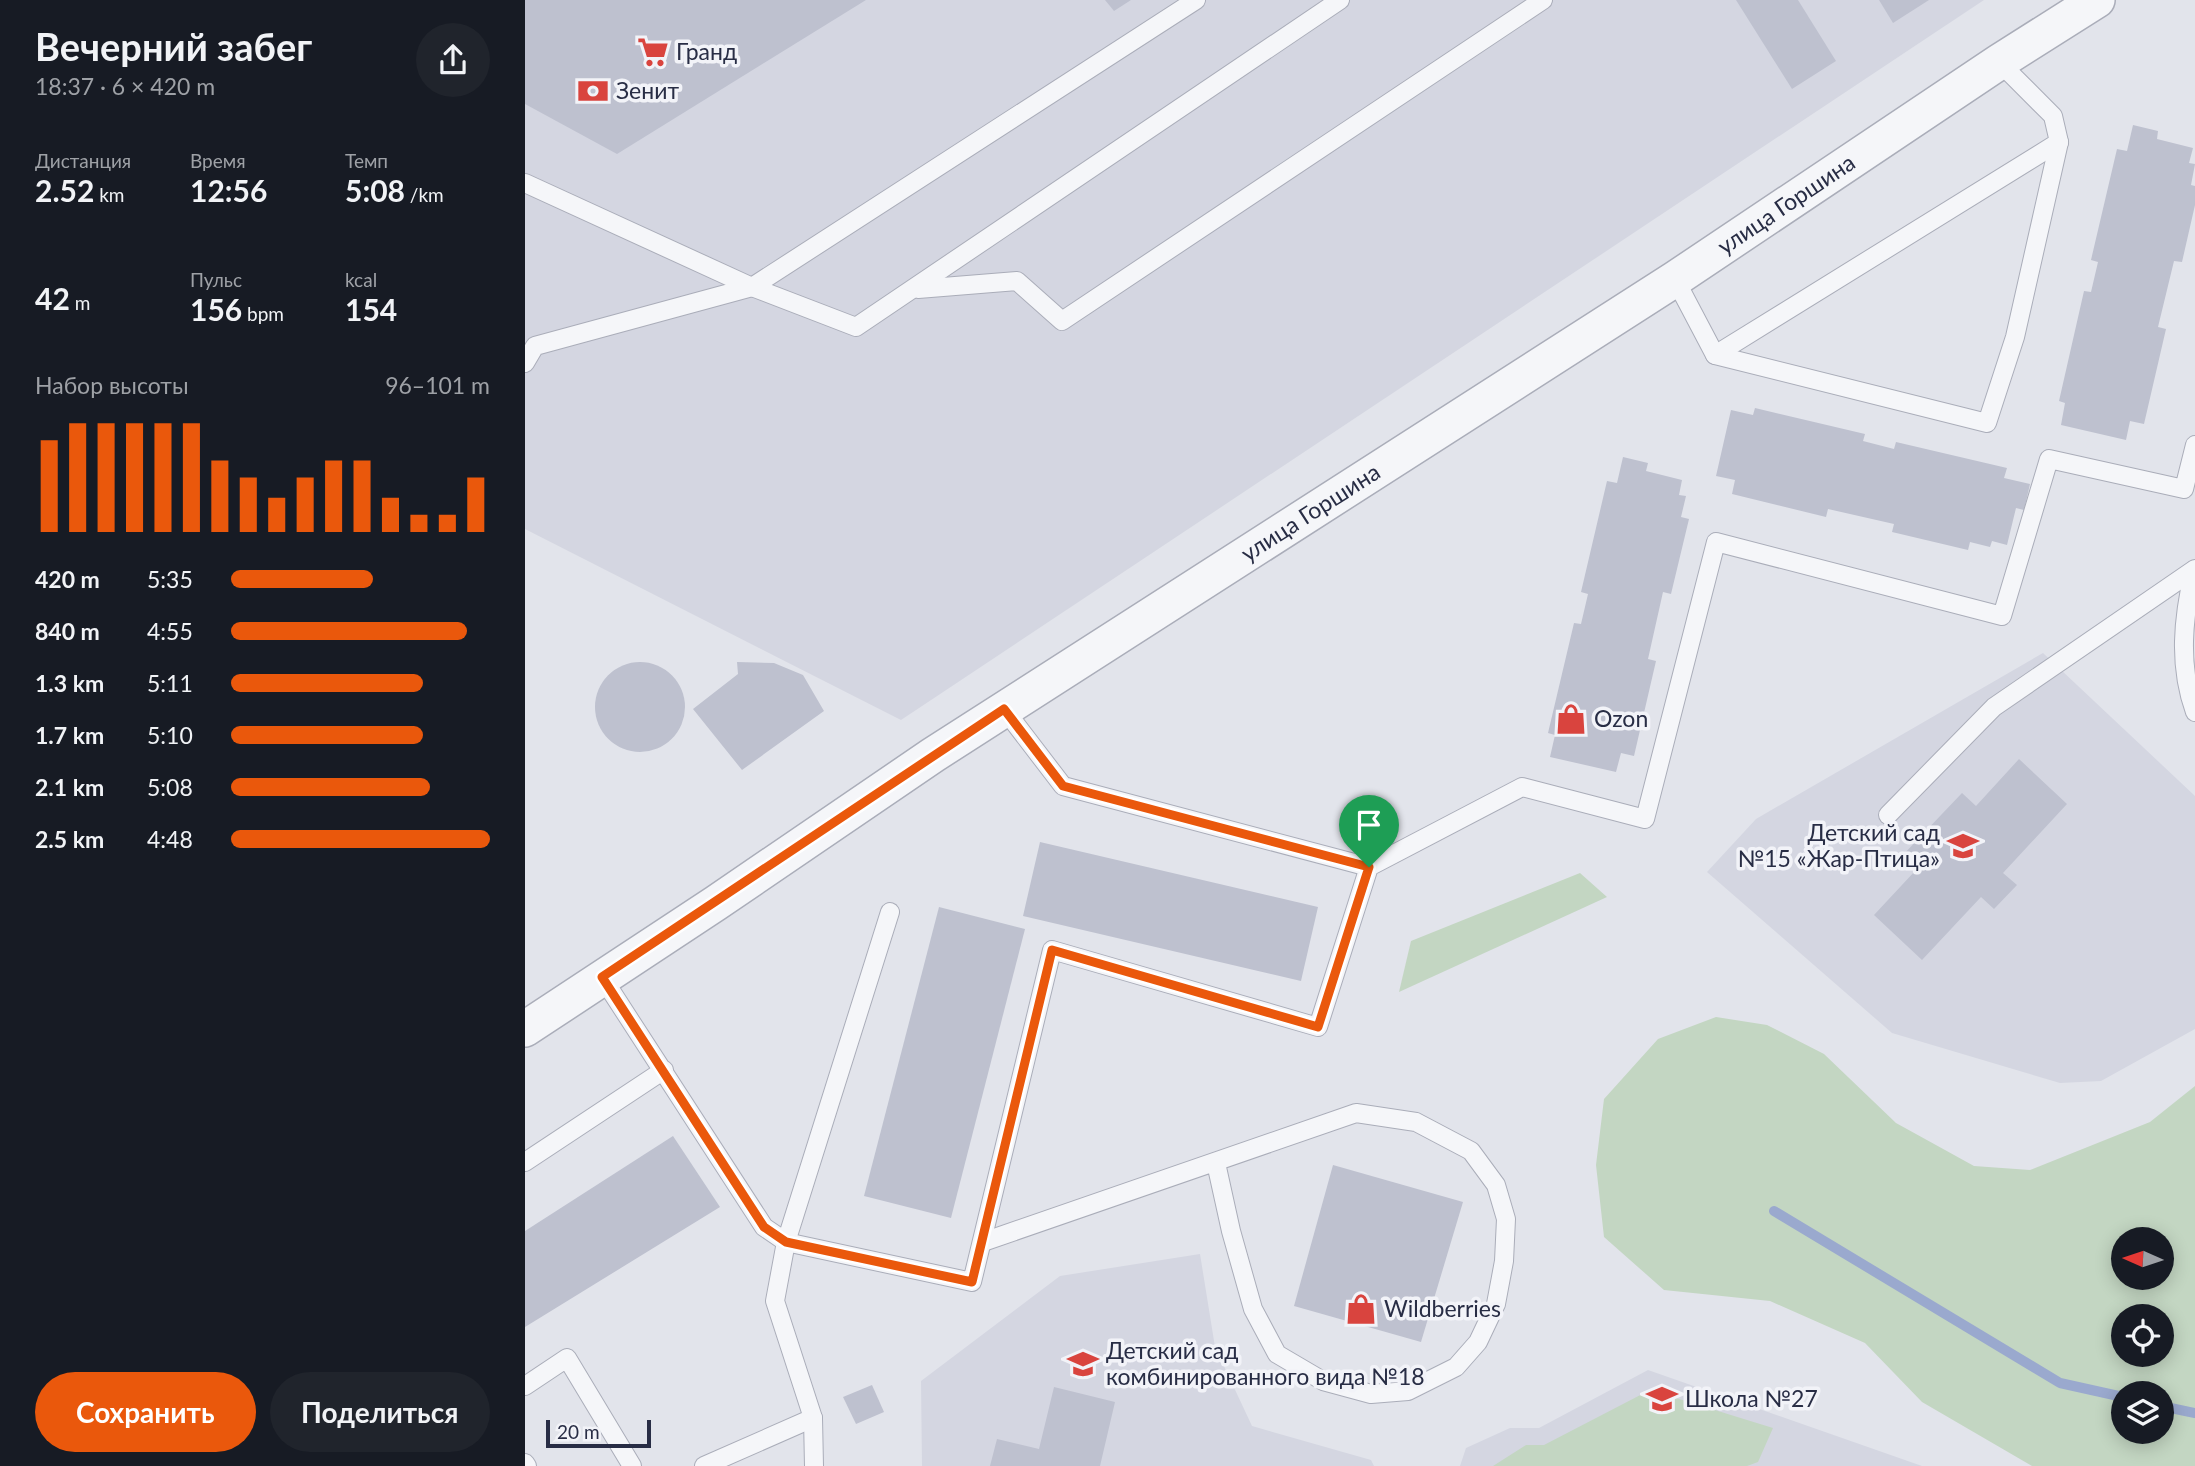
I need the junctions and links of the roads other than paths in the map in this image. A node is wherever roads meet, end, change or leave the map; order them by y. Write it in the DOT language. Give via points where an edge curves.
graph roads {
  1 [pos="1195,0"];
  2 [pos="1340,0"];
  3 [pos="1543,0"];
  4 [pos="2097,0"];
  5 [pos="1999,62"];
  6 [pos="2059,142"];
  7 [pos="525,183"];
  8 [pos="1675,279"];
  9 [pos="752,287"];
  10 [pos="914,289"];
  11 [pos="1714,355"];
  12 [pos="525,363"];
  13 [pos="2195,445"];
  14 [pos="2194,570"];
  15 [pos="1004,709"];
  16 [pos="2195,712"];
  17 [pos="1888,815"];
  18 [pos="1369,867"];
  19 [pos="890,912"];
  20 [pos="602,977"];
  21 [pos="525,1029"];
  22 [pos="664,1070"];
  23 [pos="525,1162"];
  24 [pos="1216,1163"];
  25 [pos="786,1242"];
  26 [pos="983,1242"];
  27 [pos="525,1385"];
  28 [pos="813,1418"];
  29 [pos="632,1466"];
  30 [pos="704,1466"];
  31 [pos="814,1466"];
  1 -- 9 [label="lane"];
  2 -- 10 [label="lane"];
  3 -- 10 [label="lane" via="1062,321 1017,281"];
  4 -- 5 [label="street, улица Горшина"];
  5 -- 6 [label="lane" via="2053,116"];
  5 -- 8 [label="street, улица Горшина"];
  6 -- 11 [label="lane"];
  6 -- 11 [label="lane" via="2015,337 1987,424"];
  7 -- 9 [label="lane"];
  8 -- 11 [label="lane"];
  8 -- 15 [label="street, улица Горшина"];
  9 -- 10 [label="lane" via="856,327"];
  9 -- 12 [label="lane" via="535,346"];
  13 -- 18 [label="lane" via="2184,489 2049,459 2002,615 1716,542 1645,819 1522,787"];
  14 -- 16 [label="lane" via="2183,650"];
  14 -- 17 [label="lane" via="1994,707"];
  15 -- 18 [label="lane" via="1063,786"];
  15 -- 20 [label="street, улица Горшина"];
  18 -- 26 [label="lane" via="1318,1027 1052,950"];
  19 -- 25 [label="lane"];
  20 -- 21 [label="street, улица Горшина"];
  20 -- 22 [label="lane"];
  22 -- 23 [label="lane"];
  22 -- 25 [label="lane" via="764,1227"];
  24 -- 24 [label="lane" via="1253,1309 1276,1354 1323,1381 1371,1394 1408,1391 1456,1367 1478,1342 1496,1304 1506,1219 1496,1185 1471,1150 1416,1122 1356,1113"];
  24 -- 26 [label="lane"];
  25 -- 26 [label="lane" via="972,1282"];
  25 -- 28 [label="lane" via="775,1301"];
  27 -- 29 [label="lane" via="566,1358"];
  28 -- 30 [label="lane"];
  28 -- 31 [label="lane"];
}
